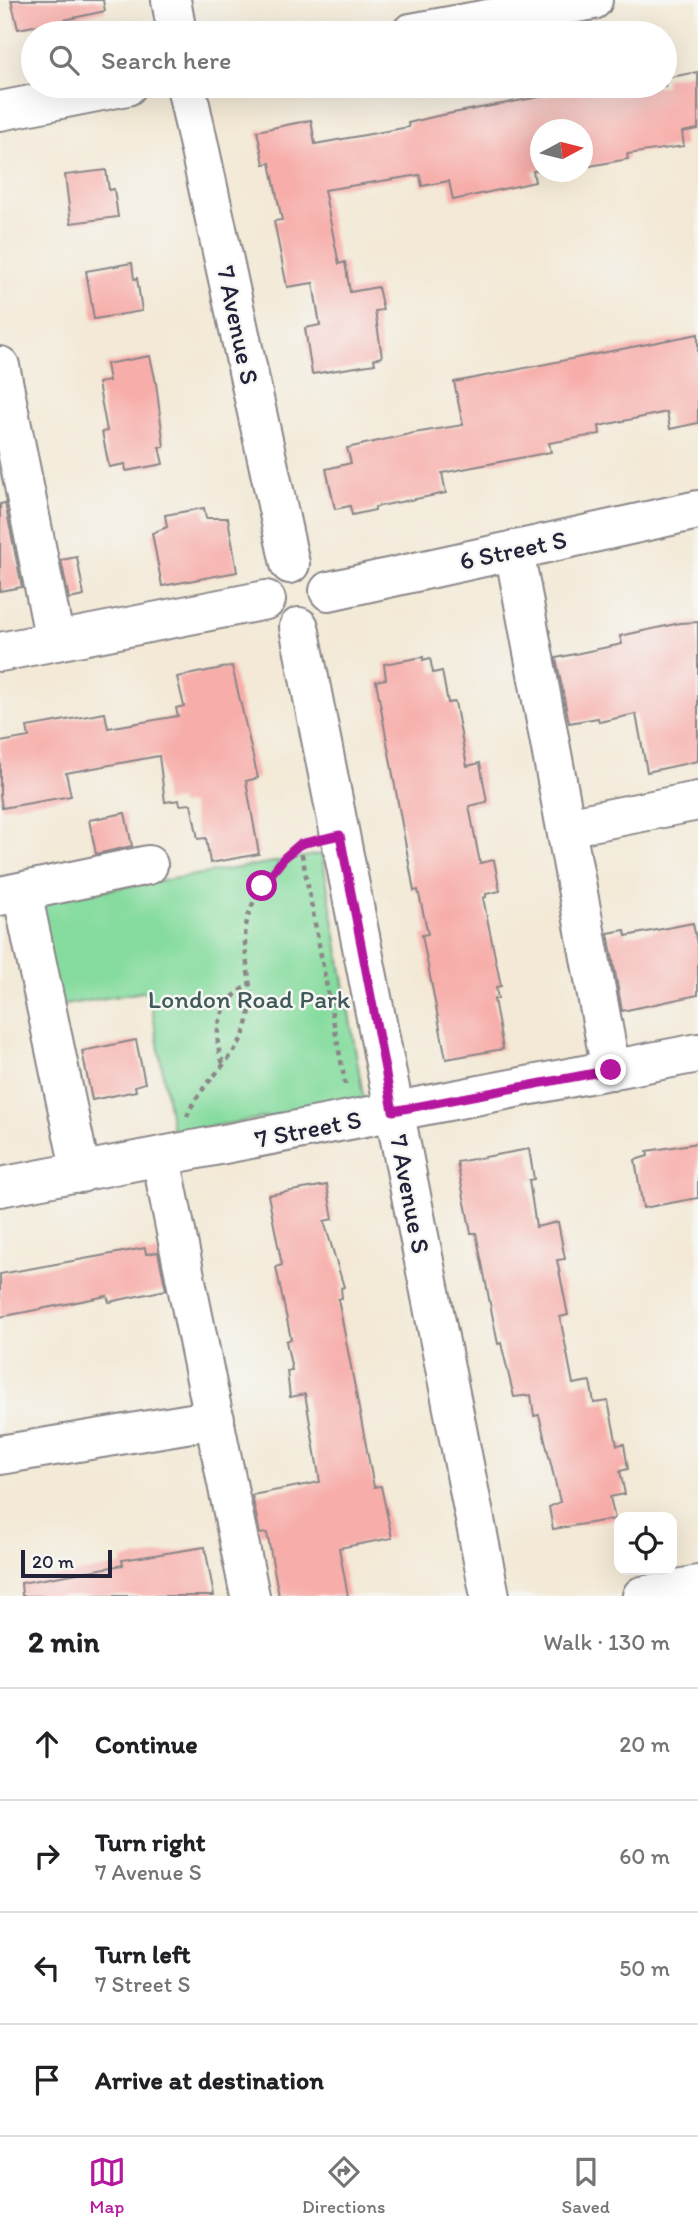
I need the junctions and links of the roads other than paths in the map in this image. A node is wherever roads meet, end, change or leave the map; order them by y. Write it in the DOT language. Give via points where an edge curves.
graph roads {
  1 [pos="172,0"];
  2 [pos="593,0"];
  3 [pos="175,21"];
  4 [pos="477,21"];
  5 [pos="64,98"];
  6 [pos="189,98"];
  7 [pos="0,110"];
  8 [pos="1,382"];
  9 [pos="698,510"];
  10 [pos="514,550"];
  11 [pos="290,564"];
  12 [pos="329,591"];
  13 [pos="267,600"];
  14 [pos="299,627"];
  15 [pos="55,641"];
  16 [pos="0,652"];
  17 [pos="698,801"];
  18 [pos="566,827"];
  19 [pos="148,865"];
  20 [pos="11,894"];
  21 [pos="698,1053"];
  22 [pos="611,1070"];
  23 [pos="393,1111"];
  24 [pos="178,1143"];
  25 [pos="81,1173"];
  26 [pos="0,1187"];
  27 [pos="215,1419"];
  28 [pos="0,1455"];
  29 [pos="698,1585"];
  30 [pos="250,1596"];
  31 [pos="489,1596"];
  32 [pos="642,1596"];
  1 -- 3 [label="street"];
  2 -- 4 [label="street"];
  5 -- 7 [label="street"];
  6 -- 11 [label="street, 7 Avenue S"];
  8 -- 15 [label="street"];
  9 -- 10 [label="street, 6 Street S"];
  10 -- 12 [label="street, 6 Street S"];
  10 -- 18 [label="street"];
  11 -- 12 [label="street" via="319,572"];
  11 -- 13 [label="street" via="273,575"];
  12 -- 14 [label="street" via="325,611 309,625"];
  13 -- 14 [label="street" via="279,622"];
  13 -- 15 [label="street"];
  14 -- 23 [label="street, 7 Avenue S"];
  15 -- 16 [label="street"];
  17 -- 18 [label="street"];
  18 -- 22 [label="street"];
  19 -- 20 [label="street"];
  20 -- 25 [label="street"];
  21 -- 22 [label="street, 7 Street S"];
  22 -- 23 [label="street, 7 Street S"];
  23 -- 24 [label="street, 7 Street S"];
  23 -- 31 [label="street, 7 Avenue S"];
  24 -- 25 [label="street, 7 Street S"];
  24 -- 27 [label="street"];
  25 -- 26 [label="street, 7 Street S"];
  27 -- 28 [label="street"];
  27 -- 30 [label="street"];
  29 -- 32 [label="street"];
}
